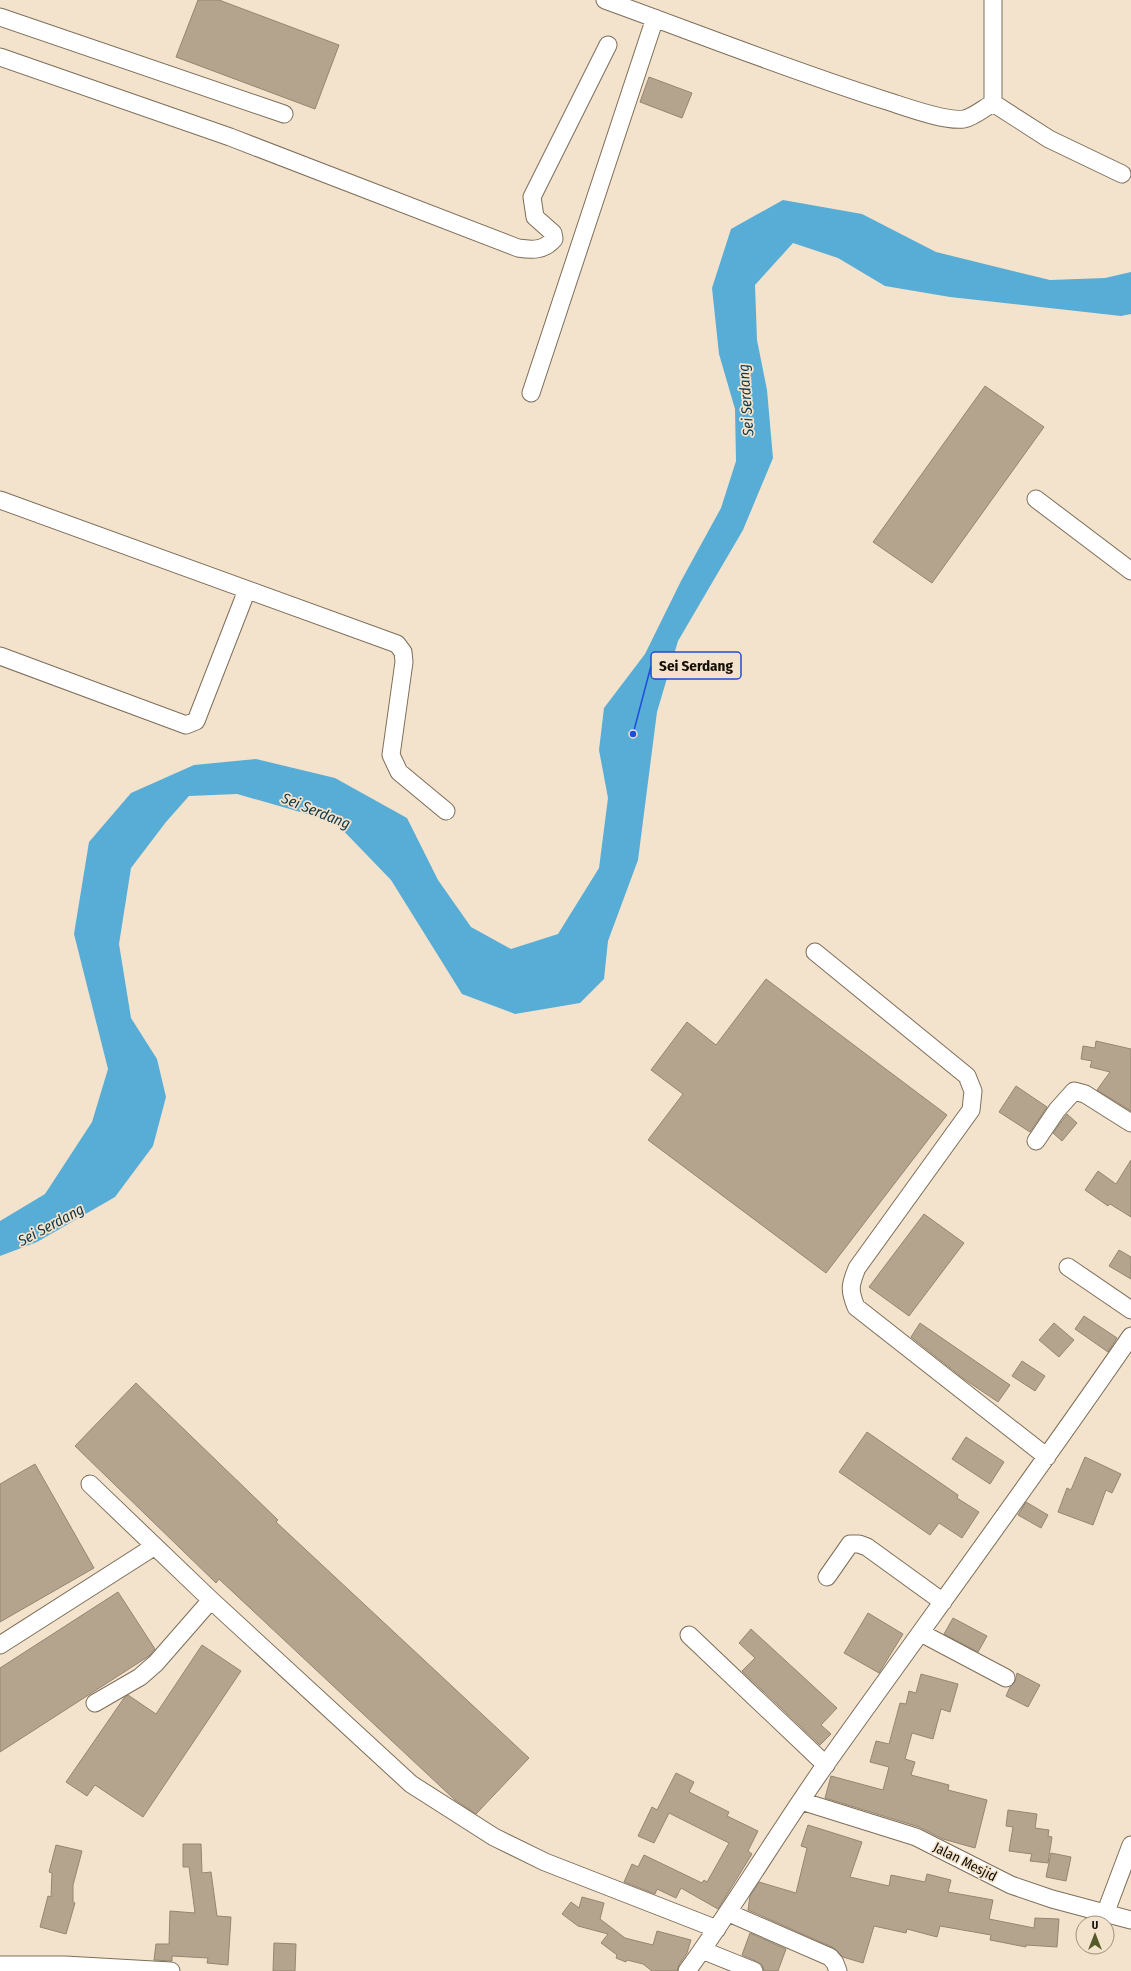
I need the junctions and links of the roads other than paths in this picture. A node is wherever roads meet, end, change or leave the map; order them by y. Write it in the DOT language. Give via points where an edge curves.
graph roads {
  1 [pos="605,0"];
  2 [pos="993,0"];
  3 [pos="0,17"];
  4 [pos="655,18"];
  5 [pos="608,45"];
  6 [pos="0,57"];
  7 [pos="993,103"];
  8 [pos="284,114"];
  9 [pos="1122,174"];
  10 [pos="532,393"];
  11 [pos="1036,499"];
  12 [pos="0,500"];
  13 [pos="1131,571"];
  14 [pos="246,590"];
  15 [pos="0,656"];
  16 [pos="446,811"];
  17 [pos="815,952"];
  18 [pos="1131,1123"];
  19 [pos="1036,1141"];
  20 [pos="1068,1267"];
  21 [pos="1131,1310"];
  22 [pos="1131,1336"];
  23 [pos="1047,1458"];
  24 [pos="90,1484"];
  25 [pos="155,1546"];
  26 [pos="828,1577"];
  27 [pos="211,1600"];
  28 [pos="943,1602"];
  29 [pos="921,1633"];
  30 [pos="689,1635"];
  31 [pos="0,1645"];
  32 [pos="1006,1678"];
  33 [pos="94,1703"];
  34 [pos="826,1765"];
  35 [pos="801,1801"];
  36 [pos="1131,1845"];
  37 [pos="729,1913"];
  38 [pos="1105,1914"];
  39 [pos="1131,1920"];
  40 [pos="718,1929"];
  41 [pos="702,1950"];
  42 [pos="0,1965"];
  43 [pos="171,1971"];
  44 [pos="687,1971"];
  45 [pos="754,1971"];
  46 [pos="838,1971"];
  1 -- 4 [label="street"];
  2 -- 7 [label="street"];
  3 -- 8 [label="street"];
  4 -- 7 [label="street" via="863,93 953,119 973,116"];
  4 -- 10 [label="street"];
  5 -- 6 [label="street" via="532,197 535,218 553,233 554,239 550,245 532,250 518,248 230,137"];
  7 -- 9 [label="street" via="1049,139"];
  11 -- 13 [label="street"];
  12 -- 14 [label="street"];
  14 -- 15 [label="street" via="196,721 186,725"];
  14 -- 16 [label="street" via="398,644 403,652 404,662 391,755 398,772"];
  17 -- 23 [label="street" via="967,1076 972,1091 971,1110 857,1268 850,1286 856,1308"];
  18 -- 19 [label="street" via="1085,1094 1074,1091 1057,1110"];
  20 -- 21 [label="street"];
  22 -- 23 [label="street"];
  23 -- 28 [label="street"];
  24 -- 25 [label="street"];
  25 -- 27 [label="street"];
  25 -- 31 [label="street"];
  26 -- 28 [label="street" via="850,1544 859,1544"];
  27 -- 33 [label="street" via="156,1663 140,1677"];
  27 -- 40 [label="street" via="411,1784 456,1815 494,1838 545,1862"];
  28 -- 29 [label="street"];
  29 -- 32 [label="street"];
  29 -- 34 [label="street"];
  30 -- 34 [label="street"];
  34 -- 35 [label="street"];
  35 -- 37 [label="street"];
  35 -- 38 [label="street, Jalan Mesjid" via="916,1838 1011,1885"];
  36 -- 38 [label="street"];
  37 -- 40 [label="street"];
  37 -- 46 [label="street" via="830,1957 836,1963"];
  38 -- 39 [label="street, Jalan Mesjid"];
  40 -- 41 [label="street"];
  41 -- 44 [label="street"];
  41 -- 45 [label="street"];
  42 -- 43 [label="street" via="65,1965"];
}
